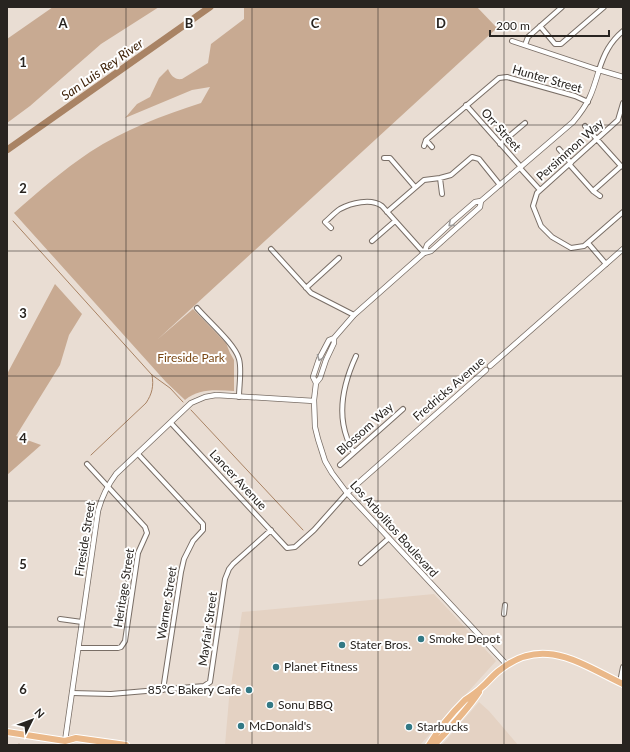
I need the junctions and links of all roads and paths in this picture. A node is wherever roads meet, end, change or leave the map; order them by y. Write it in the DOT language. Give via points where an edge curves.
graph roads {
  1 [pos="562,7"];
  2 [pos="604,7"];
  3 [pos="540,26"];
  4 [pos="622,34"];
  5 [pos="512,41"];
  6 [pos="525,45"];
  7 [pos="599,70"];
  8 [pos="623,77"];
  9 [pos="588,102"];
  10 [pos="623,103"];
  11 [pos="466,105"];
  12 [pos="622,109"];
  13 [pos="525,122"];
  14 [pos="585,126"];
  15 [pos="597,139"];
  16 [pos="426,140"];
  17 [pos="500,144"];
  18 [pos="424,146"];
  19 [pos="432,147"];
  20 [pos="559,150"];
  21 [pos="384,158"];
  22 [pos="570,163"];
  23 [pos="622,167"];
  24 [pos="520,168"];
  25 [pos="440,178"];
  26 [pos="500,185"];
  27 [pos="415,187"];
  28 [pos="540,190"];
  29 [pos="593,191"];
  30 [pos="442,194"];
  31 [pos="600,196"];
  32 [pos="387,212"];
  33 [pos="623,212"];
  34 [pos="395,221"];
  35 [pos="331,228"];
  36 [pos="372,241"];
  37 [pos="588,243"];
  38 [pos="271,249"];
  39 [pos="623,249"];
  40 [pos="424,253"];
  41 [pos="339,258"];
  42 [pos="606,264"];
  43 [pos="306,288"];
  44 [pos="197,308"];
  45 [pos="354,315"];
  46 [pos="356,356"];
  47 [pos="490,366"];
  48 [pos="486,370"];
  49 [pos="239,397"];
  50 [pos="314,401"];
  51 [pos="403,409"];
  52 [pos="171,423"];
  53 [pos="354,452"];
  54 [pos="138,454"];
  55 [pos="87,464"];
  56 [pos="340,465"];
  57 [pos="107,485"];
  58 [pos="347,493"];
  59 [pos="271,530"];
  60 [pos="389,538"];
  61 [pos="292,548"];
  62 [pos="361,563"];
  63 [pos="505,605"];
  64 [pos="504,614"];
  65 [pos="60,619"];
  66 [pos="82,622"];
  67 [pos="78,648"];
  68 [pos="507,665"];
  69 [pos="623,667"];
  70 [pos="621,683"];
  71 [pos="482,687"];
  72 [pos="163,690"];
  73 [pos="72,693"];
  74 [pos="473,694"];
  75 [pos="453,714"];
  76 [pos="458,719"];
  77 [pos="7,732"];
  78 [pos="440,739"];
  79 [pos="65,741"];
  80 [pos="73,745"];
  81 [pos="126,745"];
  82 [pos="429,745"];
  83 [pos="432,745"];
  1 -- 3 [label="street"];
  2 -- 3 [label="street" via="561,44 555,44"];
  3 -- 6 [label="street" via="528,37"];
  4 -- 7 [label="street, Los Arbolitos Boulevard" via="614,39 607,49"];
  5 -- 6 [label="street"];
  6 -- 7 [label="street"];
  7 -- 8 [label="street"];
  7 -- 9 [label="street, Los Arbolitos Boulevard"];
  9 -- 11 [label="street, Hunter Street" via="507,77 495,80"];
  9 -- 24 [label="street, Los Arbolitos Boulevard" via="573,122"];
  10 -- 12 [label="street, Persimmon Way"];
  11 -- 16 [label="street, Hunter Street"];
  11 -- 17 [label="street, Orr Street"];
  12 -- 15 [label="street, Persimmon Way" via="618,120"];
  13 -- 17 [label="street"];
  14 -- 15 [label="street"];
  15 -- 22 [label="street, Persimmon Way"];
  15 -- 23 [label="street"];
  16 -- 18 [label="street"];
  16 -- 19 [label="street"];
  17 -- 24 [label="street, Orr Street"];
  20 -- 22 [label="street"];
  21 -- 27 [label="street" via="390,158"];
  22 -- 28 [label="street, Persimmon Way"];
  22 -- 29 [label="street"];
  23 -- 29 [label="street"];
  24 -- 26 [label="street, Los Arbolitos Boulevard"];
  24 -- 28 [label="street, Orr Street"];
  25 -- 26 [label="street" via="451,175 472,157 479,159"];
  25 -- 27 [label="street" via="424,180"];
  25 -- 30 [label="street"];
  26 -- 40 [label="street, Los Arbolitos Boulevard" via="453,221 427,245"];
  27 -- 32 [label="street"];
  28 -- 37 [label="street" via="534,206 541,226 552,237 571,248"];
  29 -- 31 [label="street"];
  32 -- 34 [label="street"];
  32 -- 35 [label="street" via="377,203 348,206 325,222"];
  33 -- 37 [label="street"];
  34 -- 36 [label="street"];
  34 -- 40 [label="street"];
  37 -- 42 [label="street"];
  38 -- 43 [label="street"];
  39 -- 42 [label="street, Fredricks Avenue"];
  40 -- 45 [label="street, Los Arbolitos Boulevard"];
  41 -- 43 [label="street"];
  42 -- 47 [label="street, Fredricks Avenue"];
  43 -- 45 [label="street"];
  44 -- 49 [label="street" via="232,345 239,358"];
  45 -- 50 [label="street, Los Arbolitos Boulevard" via="334,338 316,383"];
  46 -- 53 [label="street" via="348,372 342,402 344,431"];
  47 -- 48 [label="street, Fredricks Avenue"];
  48 -- 58 [label="street, Fredricks Avenue"];
  49 -- 50 [label="street, Fireside Street"];
  49 -- 52 [label="street, Fireside Street" via="205,397 191,403"];
  50 -- 58 [label="street, Los Arbolitos Boulevard" via="315,427 325,461"];
  51 -- 53 [label="street, Blossom Way"];
  52 -- 54 [label="street, Fireside Street"];
  52 -- 59 [label="street, Lancer Avenue"];
  53 -- 56 [label="street, Blossom Way"];
  54 -- 57 [label="street, Fireside Street"];
  54 -- 72 [label="street, Warner Street" via="203,527 182,565"];
  55 -- 57 [label="street, Heritage Street"];
  57 -- 66 [label="street, Fireside Street" via="98,510"];
  57 -- 67 [label="street, Heritage Street" via="145,527 147,533 138,553 125,641 118,648"];
  58 -- 60 [label="street, Los Arbolitos Boulevard"];
  58 -- 61 [label="street, Fredricks Avenue" via="314,530"];
  59 -- 61 [label="street, Lancer Avenue" via="287,548"];
  59 -- 72 [label="street, Mayfair Street" via="233,564 227,574 210,682 204,686"];
  60 -- 62 [label="street"];
  60 -- 68 [label="street, Los Arbolitos Boulevard"];
  63 -- 64 [label="street"];
  65 -- 66 [label="street"];
  66 -- 67 [label="street, Fireside Street"];
  67 -- 73 [label="street, Fireside Street"];
  68 -- 70 [label="main road" via="524,657 543,653 562,655"];
  68 -- 71 [label="main road"];
  69 -- 70 [label="street"];
  71 -- 74 [label="main road"];
  71 -- 76 [label="main road"];
  72 -- 73 [label="street, Mayfair Street" via="111,694"];
  73 -- 79 [label="street, Fireside Street"];
  74 -- 75 [label="main road"];
  74 -- 76 [label="main road"];
  75 -- 78 [label="main road"];
  75 -- 82 [label="main road"];
  76 -- 78 [label="main road"];
  77 -- 79 [label="main road"];
  78 -- 83 [label="main road"];
  79 -- 80 [label="main road"];
  79 -- 81 [label="main road" via="76,738"];
}
